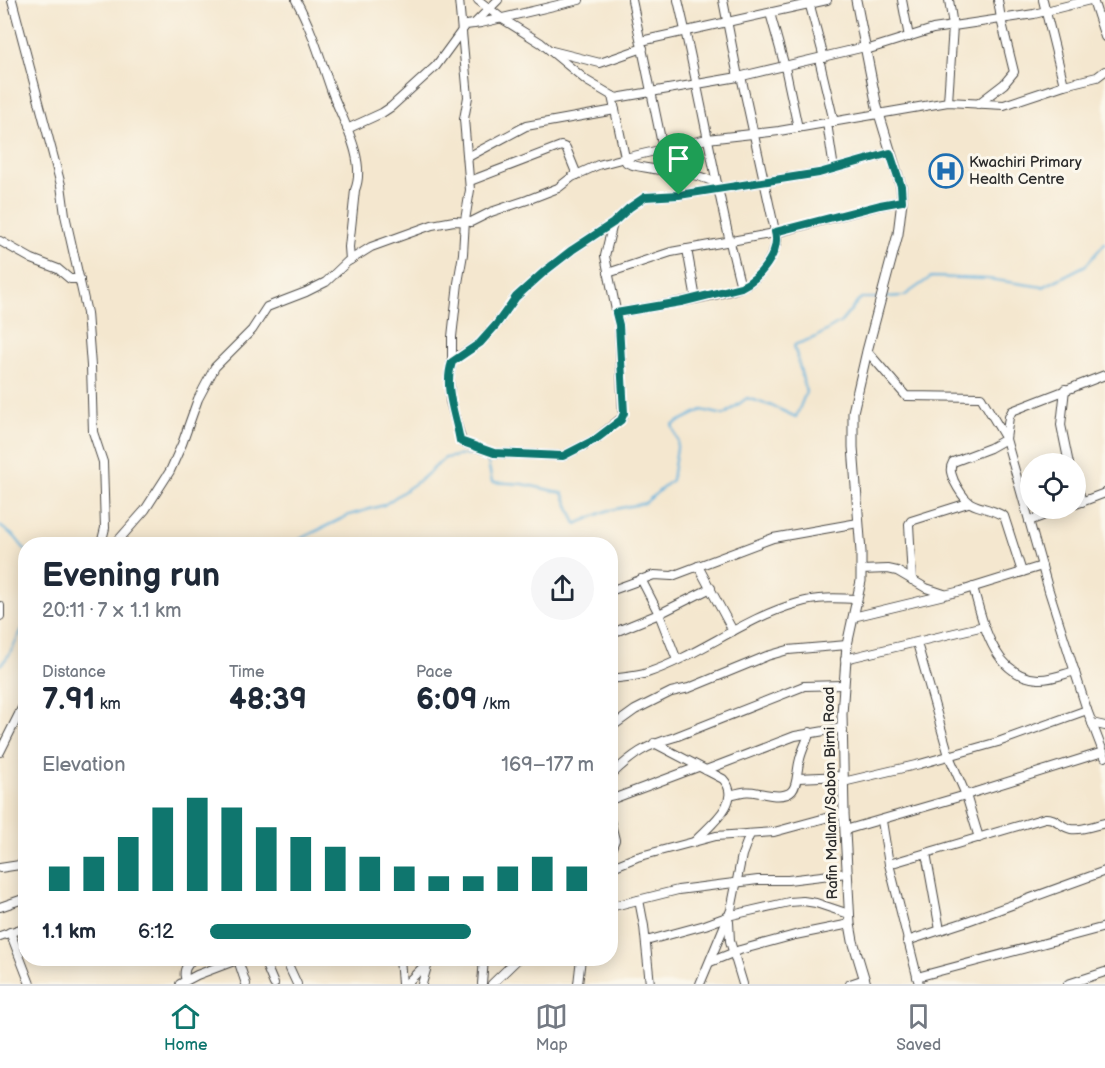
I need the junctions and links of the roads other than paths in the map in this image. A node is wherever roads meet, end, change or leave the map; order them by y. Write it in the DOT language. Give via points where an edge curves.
graph roads {
  1 [pos="12,0"];
  2 [pos="296,0"];
  3 [pos="459,0"];
  4 [pos="478,0"];
  5 [pos="498,0"];
  6 [pos="579,0"];
  7 [pos="632,0"];
  8 [pos="678,0"];
  9 [pos="723,0"];
  10 [pos="827,0"];
  11 [pos="856,0"];
  12 [pos="902,0"];
  13 [pos="949,0"];
  14 [pos="998,0"];
  15 [pos="1043,0"];
  16 [pos="1092,0"];
  17 [pos="810,2"];
  18 [pos="490,9"];
  19 [pos="1045,11"];
  20 [pos="770,13"];
  21 [pos="501,18"];
  22 [pos="1000,19"];
  23 [pos="727,22"];
  24 [pos="474,24"];
  25 [pos="954,26"];
  26 [pos="462,31"];
  27 [pos="686,31"];
  28 [pos="909,37"];
  29 [pos="1105,38"];
  30 [pos="642,44"];
  31 [pos="866,49"];
  32 [pos="550,51"];
  33 [pos="822,59"];
  34 [pos="785,67"];
  35 [pos="1105,71"];
  36 [pos="740,76"];
  37 [pos="698,84"];
  38 [pos="1064,85"];
  39 [pos="652,93"];
  40 [pos="612,96"];
  41 [pos="948,102"];
  42 [pos="978,104"];
  43 [pos="615,110"];
  44 [pos="879,114"];
  45 [pos="831,122"];
  46 [pos="798,128"];
  47 [pos="347,129"];
  48 [pos="752,134"];
  49 [pos="707,139"];
  50 [pos="663,149"];
  51 [pos="890,153"];
  52 [pos="468,157"];
  53 [pos="625,158"];
  54 [pos="834,169"];
  55 [pos="577,175"];
  56 [pos="470,182"];
  57 [pos="764,182"];
  58 [pos="718,187"];
  59 [pos="902,201"];
  60 [pos="465,220"];
  61 [pos="613,223"];
  62 [pos="775,232"];
  63 [pos="729,240"];
  64 [pos="0,241"];
  65 [pos="687,249"];
  66 [pos="350,260"];
  67 [pos="608,273"];
  68 [pos="80,279"];
  69 [pos="741,287"];
  70 [pos="696,299"];
  71 [pos="616,313"];
  72 [pos="867,351"];
  73 [pos="452,362"];
  74 [pos="1105,375"];
  75 [pos="1065,389"];
  76 [pos="1006,439"];
  77 [pos="1067,453"];
  78 [pos="1105,493"];
  79 [pos="1086,500"];
  80 [pos="968,503"];
  81 [pos="1036,519"];
  82 [pos="1029,522"];
  83 [pos="858,524"];
  84 [pos="103,537"];
  85 [pos="121,537"];
  86 [pos="698,566"];
  87 [pos="1042,566"];
  88 [pos="861,570"];
  89 [pos="1022,572"];
  90 [pos="641,579"];
  91 [pos="912,580"];
  92 [pos="973,587"];
  93 [pos="618,588"];
  94 [pos="711,588"];
  95 [pos="945,594"];
  96 [pos="857,599"];
  97 [pos="0,606"];
  98 [pos="659,614"];
  99 [pos="0,616"];
  100 [pos="853,617"];
  101 [pos="984,626"];
  102 [pos="618,631"];
  103 [pos="733,631"];
  104 [pos="917,643"];
  105 [pos="847,645"];
  106 [pos="845,659"];
  107 [pos="677,660"];
  108 [pos="1075,671"];
  109 [pos="618,678"];
  110 [pos="843,685"];
  111 [pos="1087,710"];
  112 [pos="18,716"];
  113 [pos="618,722"];
  114 [pos="1092,723"];
  115 [pos="1105,726"];
  116 [pos="842,728"];
  117 [pos="810,732"];
  118 [pos="654,743"];
  119 [pos="0,752"];
  120 [pos="1104,754"];
  121 [pos="949,756"];
  122 [pos="618,768"];
  123 [pos="702,769"];
  124 [pos="798,778"];
  125 [pos="843,779"];
  126 [pos="730,795"];
  127 [pos="966,795"];
  128 [pos="618,797"];
  129 [pos="844,813"];
  130 [pos="882,821"];
  131 [pos="1105,823"];
  132 [pos="845,830"];
  133 [pos="750,834"];
  134 [pos="979,838"];
  135 [pos="695,841"];
  136 [pos="926,853"];
  137 [pos="889,864"];
  138 [pos="18,865"];
  139 [pos="618,865"];
  140 [pos="0,868"];
  141 [pos="1105,871"];
  142 [pos="847,873"];
  143 [pos="738,883"];
  144 [pos="639,900"];
  145 [pos="18,901"];
  146 [pos="618,905"];
  147 [pos="0,907"];
  148 [pos="727,917"];
  149 [pos="850,919"];
  150 [pos="1105,927"];
  151 [pos="18,930"];
  152 [pos="940,930"];
  153 [pos="10,932"];
  154 [pos="0,936"];
  155 [pos="907,940"];
  156 [pos="646,941"];
  157 [pos="734,952"];
  158 [pos="18,953"];
  159 [pos="710,962"];
  160 [pos="23,966"];
  161 [pos="187,966"];
  162 [pos="223,966"];
  163 [pos="242,966"];
  164 [pos="266,966"];
  165 [pos="289,966"];
  166 [pos="401,966"];
  167 [pos="423,966"];
  168 [pos="427,966"];
  169 [pos="483,966"];
  170 [pos="511,966"];
  171 [pos="580,966"];
  172 [pos="1105,972"];
  173 [pos="865,981"];
  174 [pos="918,981"];
  175 [pos="183,982"];
  176 [pos="30,984"];
  177 [pos="246,984"];
  178 [pos="274,984"];
  179 [pos="297,984"];
  180 [pos="404,984"];
  181 [pos="422,984"];
  182 [pos="482,984"];
  183 [pos="492,984"];
  184 [pos="578,984"];
  185 [pos="650,984"];
  186 [pos="700,984"];
  187 [pos="743,984"];
  188 [pos="850,984"];
  189 [pos="1068,984"];
  1 -- 68 [label="street" via="61,185"];
  2 -- 47 [label="street"];
  3 -- 26 [label="street"];
  4 -- 18 [label="street"];
  5 -- 18 [label="street"];
  6 -- 21 [label="street"];
  7 -- 30 [label="street"];
  8 -- 27 [label="street"];
  9 -- 23 [label="street"];
  10 -- 17 [label="street"];
  11 -- 31 [label="street, Rafin Mallam/Sabon Birni Road"];
  12 -- 28 [label="street"];
  13 -- 25 [label="street"];
  14 -- 22 [label="street"];
  15 -- 19 [label="street"];
  16 -- 19 [label="street"];
  16 -- 29 [label="street"];
  17 -- 20 [label="street"];
  17 -- 33 [label="street"];
  18 -- 21 [label="street"];
  18 -- 24 [label="street"];
  19 -- 22 [label="street"];
  19 -- 38 [label="street"];
  20 -- 23 [label="street"];
  20 -- 34 [label="street"];
  21 -- 24 [label="street"];
  21 -- 32 [label="street"];
  22 -- 25 [label="street"];
  22 -- 42 [label="street" via="1014,72"];
  23 -- 27 [label="street"];
  23 -- 36 [label="street"];
  24 -- 26 [label="street" via="466,25"];
  25 -- 28 [label="street"];
  25 -- 41 [label="street"];
  26 -- 47 [label="street" via="436,66 391,107"];
  26 -- 52 [label="street"];
  27 -- 30 [label="street"];
  27 -- 37 [label="street"];
  28 -- 31 [label="street"];
  30 -- 32 [label="street" via="618,59 600,63"];
  30 -- 39 [label="street"];
  31 -- 33 [label="street"];
  31 -- 44 [label="street, Rafin Mallam/Sabon Birni Road"];
  32 -- 40 [label="street"];
  33 -- 34 [label="street"];
  33 -- 45 [label="street"];
  34 -- 36 [label="street"];
  34 -- 46 [label="street"];
  35 -- 38 [label="street" via="1097,77"];
  36 -- 37 [label="street"];
  36 -- 48 [label="street"];
  37 -- 39 [label="street"];
  37 -- 49 [label="street"];
  38 -- 42 [label="street" via="1004,105"];
  39 -- 40 [label="street"];
  39 -- 50 [label="street"];
  40 -- 43 [label="street"];
  41 -- 42 [label="street"];
  41 -- 44 [label="street"];
  43 -- 52 [label="street" via="526,126"];
  43 -- 53 [label="street"];
  44 -- 45 [label="street"];
  44 -- 51 [label="street, Rafin Mallam/Sabon Birni Road"];
  45 -- 46 [label="street"];
  45 -- 54 [label="street"];
  46 -- 48 [label="street"];
  47 -- 66 [label="street" via="358,172"];
  48 -- 49 [label="street"];
  48 -- 57 [label="street"];
  49 -- 50 [label="street"];
  49 -- 58 [label="street"];
  50 -- 53 [label="street"];
  51 -- 54 [label="street"];
  51 -- 59 [label="street, Rafin Mallam/Sabon Birni Road"];
  52 -- 56 [label="street"];
  53 -- 55 [label="street"];
  53 -- 58 [label="street" via="629,164 706,178"];
  54 -- 57 [label="street"];
  55 -- 56 [label="street" via="566,148 561,146"];
  55 -- 60 [label="street" via="558,188 471,222"];
  56 -- 60 [label="street"];
  57 -- 58 [label="street"];
  57 -- 62 [label="street"];
  58 -- 61 [label="street" via="645,197"];
  58 -- 63 [label="street"];
  59 -- 62 [label="street"];
  59 -- 72 [label="street, Rafin Mallam/Sabon Birni Road" via="898,234"];
  60 -- 66 [label="street" via="432,225 371,247"];
  60 -- 73 [label="street"];
  61 -- 67 [label="street" via="605,256"];
  61 -- 73 [label="street" via="521,291 485,337"];
  62 -- 63 [label="street"];
  62 -- 69 [label="street" via="777,240 761,272"];
  63 -- 65 [label="street"];
  63 -- 69 [label="street"];
  64 -- 68 [label="street" via="58,269 70,279"];
  65 -- 67 [label="street"];
  65 -- 70 [label="street"];
  66 -- 85 [label="street" via="326,282 267,307 252,330 215,367 170,471 145,510"];
  67 -- 71 [label="street"];
  68 -- 84 [label="street" via="89,334 93,432 103,462"];
  69 -- 70 [label="street"];
  70 -- 71 [label="street"];
  71 -- 73 [label="street" via="623,417 596,439 563,456 494,453 462,442 450,401"];
  72 -- 76 [label="street" via="906,396 981,397"];
  72 -- 83 [label="street, Rafin Mallam/Sabon Birni Road" via="853,412"];
  74 -- 75 [label="street"];
  75 -- 76 [label="street" via="1012,411"];
  75 -- 77 [label="street" via="1061,425"];
  76 -- 80 [label="street" via="953,462 950,467"];
  76 -- 82 [label="street"];
  78 -- 79 [label="street"];
  80 -- 89 [label="street" via="1004,516"];
  80 -- 91 [label="street" via="911,521"];
  81 -- 82 [label="street"];
  82 -- 87 [label="street"];
  83 -- 86 [label="street" via="773,538"];
  83 -- 88 [label="street, Rafin Mallam/Sabon Birni Road"];
  86 -- 90 [label="street" via="672,576"];
  86 -- 94 [label="street"];
  87 -- 89 [label="street"];
  87 -- 108 [label="street"];
  88 -- 91 [label="street" via="888,569"];
  88 -- 96 [label="street, Rafin Mallam/Sabon Birni Road"];
  89 -- 92 [label="street"];
  90 -- 93 [label="street"];
  90 -- 98 [label="street"];
  91 -- 95 [label="street"];
  92 -- 95 [label="street"];
  92 -- 101 [label="street"];
  94 -- 98 [label="street"];
  94 -- 103 [label="street"];
  95 -- 100 [label="street"];
  96 -- 100 [label="street, Rafin Mallam/Sabon Birni Road"];
  96 -- 103 [label="street" via="800,602 762,615"];
  97 -- 99 [label="street"];
  98 -- 102 [label="street"];
  98 -- 107 [label="street"];
  100 -- 105 [label="street, Rafin Mallam/Sabon Birni Road"];
  101 -- 104 [label="street"];
  101 -- 108 [label="street" via="998,655 1020,674 1038,679"];
  103 -- 107 [label="street"];
  104 -- 106 [label="street"];
  104 -- 121 [label="street"];
  105 -- 106 [label="street, Rafin Mallam/Sabon Birni Road"];
  105 -- 113 [label="street" via="788,650 767,656 671,692"];
  106 -- 110 [label="street, Rafin Mallam/Sabon Birni Road"];
  107 -- 109 [label="street" via="646,673"];
  108 -- 111 [label="street"];
  110 -- 116 [label="street, Rafin Mallam/Sabon Birni Road"];
  110 -- 118 [label="street" via="804,686"];
  111 -- 114 [label="street"];
  111 -- 121 [label="street"];
  112 -- 119 [label="street"];
  114 -- 115 [label="street"];
  114 -- 120 [label="street"];
  116 -- 117 [label="street"];
  116 -- 125 [label="street, Rafin Mallam/Sabon Birni Road"];
  117 -- 123 [label="street"];
  117 -- 124 [label="street" via="800,758"];
  118 -- 122 [label="street"];
  118 -- 123 [label="street"];
  120 -- 127 [label="street"];
  121 -- 125 [label="street"];
  121 -- 127 [label="street"];
  123 -- 126 [label="street" via="723,779"];
  123 -- 128 [label="street"];
  124 -- 125 [label="street"];
  124 -- 126 [label="street" via="794,789 780,795 752,790"];
  125 -- 129 [label="street, Rafin Mallam/Sabon Birni Road"];
  126 -- 135 [label="street" via="723,813"];
  127 -- 130 [label="street"];
  127 -- 134 [label="street"];
  129 -- 132 [label="street, Rafin Mallam/Sabon Birni Road"];
  129 -- 133 [label="street" via="774,832"];
  130 -- 132 [label="street"];
  130 -- 137 [label="street"];
  131 -- 134 [label="street" via="1073,829 1045,818"];
  132 -- 142 [label="street, Rafin Mallam/Sabon Birni Road"];
  133 -- 135 [label="street"];
  133 -- 143 [label="street"];
  134 -- 136 [label="street"];
  135 -- 139 [label="street"];
  136 -- 137 [label="street"];
  136 -- 152 [label="street"];
  137 -- 155 [label="street"];
  138 -- 140 [label="street"];
  141 -- 152 [label="street"];
  142 -- 143 [label="street"];
  142 -- 149 [label="street, Rafin Mallam/Sabon Birni Road"];
  143 -- 144 [label="street" via="678,890"];
  143 -- 148 [label="street"];
  144 -- 146 [label="street"];
  144 -- 156 [label="street"];
  145 -- 147 [label="street"];
  148 -- 149 [label="street" via="803,901"];
  148 -- 156 [label="street"];
  148 -- 157 [label="street"];
  148 -- 159 [label="street"];
  149 -- 157 [label="street"];
  149 -- 173 [label="street, Rafin Mallam/Sabon Birni Road"];
  150 -- 174 [label="street"];
  151 -- 153 [label="street"];
  152 -- 155 [label="street"];
  153 -- 154 [label="street"];
  153 -- 158 [label="street"];
  155 -- 174 [label="street"];
  156 -- 185 [label="street"];
  157 -- 159 [label="street"];
  157 -- 187 [label="street"];
  159 -- 186 [label="street"];
  160 -- 176 [label="street"];
  161 -- 175 [label="street"];
  162 -- 175 [label="street"];
  163 -- 177 [label="street"];
  164 -- 178 [label="street"];
  165 -- 179 [label="street"];
  166 -- 180 [label="street"];
  167 -- 180 [label="street"];
  168 -- 181 [label="street"];
  169 -- 182 [label="street"];
  170 -- 183 [label="street"];
  171 -- 184 [label="street"];
  172 -- 189 [label="street"];
  173 -- 188 [label="street"];
}
